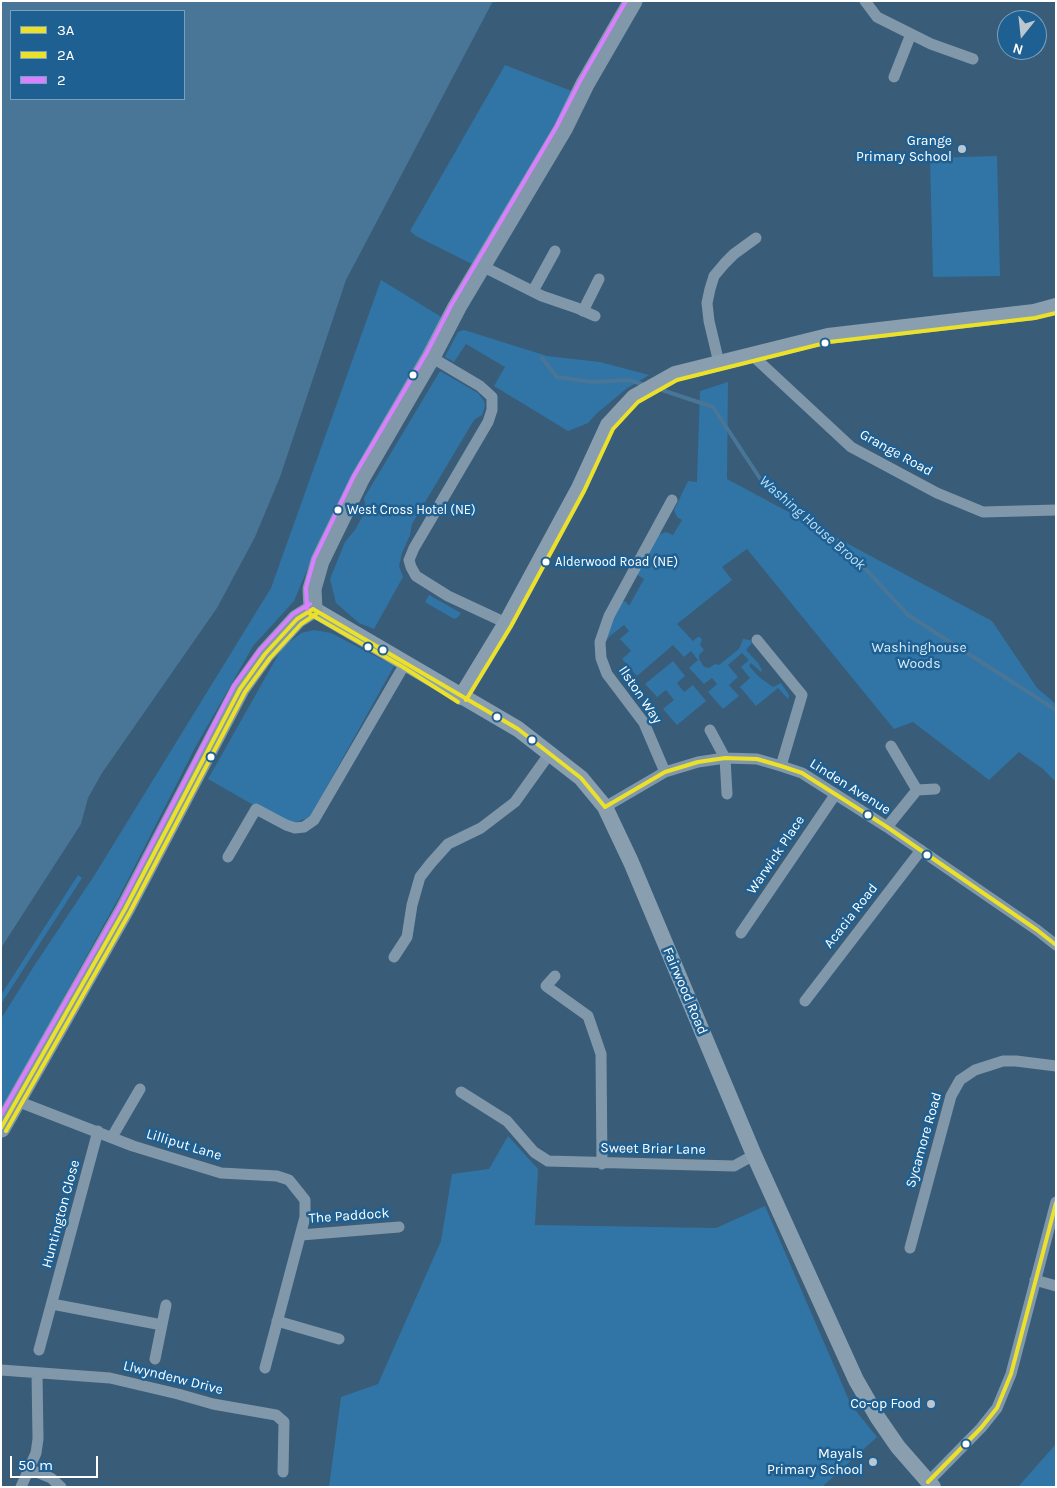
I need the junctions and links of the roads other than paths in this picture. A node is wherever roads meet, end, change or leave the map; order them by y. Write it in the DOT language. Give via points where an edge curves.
graph roads {
  1 [pos="633,1"];
  2 [pos="864,1"];
  3 [pos="911,34"];
  4 [pos="973,59"];
  5 [pos="894,77"];
  6 [pos="756,238"];
  7 [pos="555,251"];
  8 [pos="482,266"];
  9 [pos="599,279"];
  10 [pos="533,291"];
  11 [pos="1056,306"];
  12 [pos="583,311"];
  13 [pos="595,316"];
  14 [pos="752,355"];
  15 [pos="431,357"];
  16 [pos="719,363"];
  17 [pos="672,500"];
  18 [pos="1056,510"];
  19 [pos="313,608"];
  20 [pos="506,623"];
  21 [pos="757,640"];
  22 [pos="406,662"];
  23 [pos="461,697"];
  24 [pos="710,730"];
  25 [pos="891,746"];
  26 [pos="550,753"];
  27 [pos="725,758"];
  28 [pos="780,766"];
  29 [pos="665,772"];
  30 [pos="935,789"];
  31 [pos="917,790"];
  32 [pos="727,794"];
  33 [pos="836,794"];
  34 [pos="605,807"];
  35 [pos="886,827"];
  36 [pos="921,850"];
  37 [pos="228,857"];
  38 [pos="741,932"];
  39 [pos="1056,945"];
  40 [pos="394,957"];
  41 [pos="555,976"];
  42 [pos="805,1001"];
  43 [pos="1056,1066"];
  44 [pos="140,1088"];
  45 [pos="461,1092"];
  46 [pos="17,1101"];
  47 [pos="1,1128"];
  48 [pos="98,1131"];
  49 [pos="112,1138"];
  50 [pos="754,1155"];
  51 [pos="602,1164"];
  52 [pos="1056,1202"];
  53 [pos="399,1227"];
  54 [pos="301,1235"];
  55 [pos="910,1248"];
  56 [pos="1035,1280"];
  57 [pos="1056,1286"];
  58 [pos="52,1304"];
  59 [pos="166,1305"];
  60 [pos="278,1321"];
  61 [pos="162,1325"];
  62 [pos="339,1339"];
  63 [pos="39,1350"];
  64 [pos="155,1359"];
  65 [pos="265,1368"];
  66 [pos="1,1370"];
  67 [pos="37,1373"];
  68 [pos="29,1469"];
  69 [pos="283,1472"];
  70 [pos="930,1485"];
  71 [pos="20,1487"];
  72 [pos="61,1487"];
  1 -- 8 [label="main road" via="563,129"];
  2 -- 3 [label="street" via="876,17"];
  3 -- 4 [label="street"];
  3 -- 5 [label="street"];
  6 -- 16 [label="street" via="725,263 714,276 710,289 708,321"];
  7 -- 10 [label="street"];
  8 -- 10 [label="street"];
  8 -- 15 [label="main road"];
  9 -- 12 [label="street"];
  10 -- 12 [label="street"];
  11 -- 14 [label="street" via="1034,312 828,336"];
  12 -- 13 [label="street"];
  14 -- 16 [label="street"];
  14 -- 18 [label="street, Grange Road" via="851,447 937,493 983,512"];
  15 -- 19 [label="main road" via="360,479 320,561 312,589"];
  15 -- 20 [label="street" via="480,386 492,397 492,410 414,548 411,568 416,576 448,596"];
  16 -- 20 [label="street" via="670,376 634,397 612,420"];
  17 -- 29 [label="street, Ilston Way" via="609,616 600,642 607,674 644,723"];
  19 -- 22 [label="street, Fairwood Road"];
  19 -- 46 [label="main road" via="297,619 264,654 240,689 125,909"];
  20 -- 23 [label="street"];
  21 -- 28 [label="street" via="802,695"];
  22 -- 23 [label="street, Fairwood Road"];
  22 -- 37 [label="street" via="314,820 304,827 295,828 251,806"];
  23 -- 26 [label="street, Fairwood Road" via="518,729"];
  24 -- 27 [label="street"];
  25 -- 31 [label="street"];
  26 -- 34 [label="street, Fairwood Road" via="581,778"];
  26 -- 40 [label="street" via="515,802 481,828 448,844 420,877 407,937"];
  27 -- 28 [label="street, Linden Avenue" via="757,759"];
  27 -- 29 [label="street, Linden Avenue"];
  27 -- 32 [label="street"];
  28 -- 33 [label="street, Linden Avenue" via="802,773"];
  29 -- 34 [label="street, Linden Avenue"];
  30 -- 31 [label="street"];
  31 -- 35 [label="street"];
  33 -- 35 [label="street, Linden Avenue"];
  33 -- 38 [label="street, Warwick Place"];
  34 -- 50 [label="street, Fairwood Road"];
  35 -- 36 [label="street, Linden Avenue"];
  36 -- 39 [label="street, Linden Avenue"];
  36 -- 42 [label="street, Acacia Road"];
  41 -- 51 [label="street" via="546,986 588,1016 601,1054"];
  43 -- 55 [label="street, Sycamore Road" via="1003,1061 975,1070 960,1080 951,1096"];
  44 -- 49 [label="street"];
  45 -- 51 [label="street, Sweet Briar Lane" via="507,1121 534,1152 548,1162"];
  46 -- 47 [label="main road"];
  46 -- 48 [label="street, Lilliput Lane"];
  48 -- 49 [label="street, Lilliput Lane"];
  48 -- 58 [label="street, Huntington Close"];
  49 -- 54 [label="street, Lilliput Lane" via="222,1173 277,1176 289,1180 305,1200"];
  50 -- 51 [label="street, Sweet Briar Lane" via="734,1166"];
  50 -- 70 [label="street, Fairwood Road" via="856,1380 898,1447"];
  52 -- 56 [label="street"];
  53 -- 54 [label="street, The Paddock"];
  54 -- 60 [label="street, Lilliput Lane"];
  56 -- 57 [label="street"];
  56 -- 70 [label="street" via="1011,1374 997,1408"];
  58 -- 61 [label="street"];
  58 -- 63 [label="street, Huntington Close"];
  59 -- 61 [label="street"];
  60 -- 62 [label="street"];
  60 -- 65 [label="street, Lilliput Lane"];
  61 -- 64 [label="street"];
  66 -- 67 [label="street, Llwynderw Drive"];
  67 -- 68 [label="street" via="38,1439"];
  67 -- 69 [label="street, Llwynderw Drive" via="110,1378 214,1404 276,1415 284,1422"];
  68 -- 71 [label="street"];
  68 -- 72 [label="street" via="51,1478"];
}
